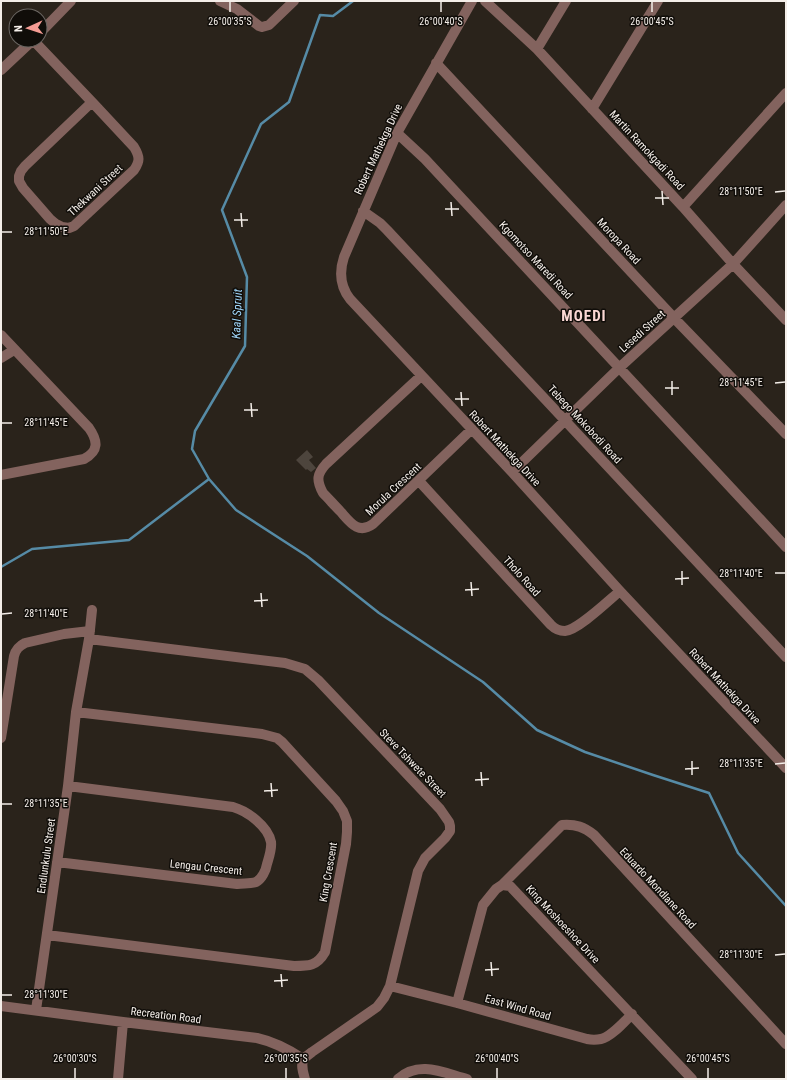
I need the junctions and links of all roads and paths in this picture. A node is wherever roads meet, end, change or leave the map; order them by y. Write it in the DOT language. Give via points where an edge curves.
graph roads {
  1 [pos="70,1"];
  2 [pos="220,1"];
  3 [pos="244,1"];
  4 [pos="294,1"];
  5 [pos="472,1"];
  6 [pos="485,1"];
  7 [pos="566,1"];
  8 [pos="658,1"];
  9 [pos="237,9"];
  10 [pos="48,24"];
  11 [pos="24,48"];
  12 [pos="41,48"];
  13 [pos="537,49"];
  14 [pos="436,63"];
  15 [pos="1,70"];
  16 [pos="786,93"];
  17 [pos="92,102"];
  18 [pos="592,109"];
  19 [pos="397,133"];
  20 [pos="786,205"];
  21 [pos="683,207"];
  22 [pos="363,211"];
  23 [pos="733,264"];
  24 [pos="674,318"];
  25 [pos="785,318"];
  26 [pos="1,335"];
  27 [pos="14,350"];
  28 [pos="1,358"];
  29 [pos="619,368"];
  30 [pos="421,376"];
  31 [pos="566,420"];
  32 [pos="472,429"];
  33 [pos="786,434"];
  34 [pos="512,472"];
  35 [pos="1,475"];
  36 [pos="419,481"];
  37 [pos="786,546"];
  38 [pos="620,591"];
  39 [pos="92,610"];
  40 [pos="89,635"];
  41 [pos="786,657"];
  42 [pos="4,703"];
  43 [pos="76,712"];
  44 [pos="1,738"];
  45 [pos="786,768"];
  46 [pos="68,786"];
  47 [pos="57,862"];
  48 [pos="502,885"];
  49 [pos="47,936"];
  50 [pos="390,986"];
  51 [pos="457,1003"];
  52 [pos="1,1006"];
  53 [pos="36,1010"];
  54 [pos="632,1014"];
  55 [pos="123,1022"];
  56 [pos="786,1044"];
  57 [pos="303,1059"];
  58 [pos="118,1079"];
  59 [pos="305,1079"];
  60 [pos="398,1079"];
  61 [pos="467,1079"];
  62 [pos="692,1079"];
  1 -- 10 [label="street"];
  2 -- 9 [label="street"];
  3 -- 9 [label="street"];
  4 -- 9 [label="street" via="266,27 259,26"];
  5 -- 14 [label="street, Robert Mathekga Drive"];
  6 -- 13 [label="street, Martin Ramokgadi Road"];
  7 -- 13 [label="street"];
  8 -- 18 [label="street"];
  11 -- 15 [label="street"];
  12 -- 17 [label="street, Thekwani Street"];
  13 -- 18 [label="street, Martin Ramokgadi Road"];
  14 -- 19 [label="street, Robert Mathekga Drive"];
  14 -- 24 [label="street, Moropa Road"];
  16 -- 21 [label="street"];
  17 -- 17 [label="street, Thekwani Street" via="25,166 19,176 23,188 50,219 62,227 74,226 138,164 138,153 134,147"];
  18 -- 21 [label="street, Martin Ramokgadi Road"];
  19 -- 22 [label="street, Robert Mathekga Drive"];
  19 -- 29 [label="street, Kgomotso Maredi Road" via="425,159"];
  20 -- 23 [label="street, Lesedi Street"];
  21 -- 23 [label="street, Martin Ramokgadi Road"];
  22 -- 30 [label="street, Robert Mathekga Drive" via="342,263 343,288 350,299"];
  22 -- 31 [label="street, Tebego Mokobodi Road" via="387,230"];
  23 -- 24 [label="street, Lesedi Street"];
  23 -- 25 [label="street, Martin Ramokgadi Road"];
  24 -- 29 [label="street, Lesedi Street"];
  24 -- 33 [label="street, Moropa Road"];
  26 -- 27 [label="street"];
  27 -- 28 [label="street"];
  27 -- 35 [label="street" via="89,428 96,442 92,455 84,459"];
  29 -- 31 [label="street, Lesedi Street"];
  29 -- 37 [label="street, Kgomotso Maredi Road"];
  30 -- 32 [label="street, Robert Mathekga Drive"];
  30 -- 36 [label="street, Morula Crescent" via="326,464 318,477 323,493 352,525 361,528 373,524"];
  31 -- 34 [label="street, Lesedi Street"];
  31 -- 41 [label="street, Tebego Mokobodi Road"];
  32 -- 34 [label="street, Robert Mathekga Drive"];
  32 -- 36 [label="street, Morula Crescent"];
  34 -- 38 [label="street, Robert Mathekga Drive"];
  36 -- 38 [label="street, Tholo Road" via="557,630 575,628"];
  38 -- 45 [label="street, Robert Mathekga Drive"];
  39 -- 40 [label="street, Endlunkulu Street"];
  40 -- 42 [label="street" via="64,634 20,646 14,656"];
  40 -- 43 [label="street, Endlunkulu Street"];
  40 -- 50 [label="street, Steve Tshwete Street" via="285,663 305,669 440,809 449,822 450,831 424,858 418,871"];
  42 -- 44 [label="street"];
  43 -- 46 [label="street, Endlunkulu Street"];
  43 -- 49 [label="street, King Crescent" via="262,734 277,738 343,810 347,822 346,844 325,952 321,959 310,966"];
  46 -- 47 [label="street, Endlunkulu Street"];
  46 -- 47 [label="street, Lengau Crescent" via="233,807 249,814 264,828 271,842 271,851 266,870 258,881 237,884"];
  47 -- 49 [label="street, Endlunkulu Street"];
  48 -- 51 [label="street" via="483,905"];
  48 -- 54 [label="street, King Moshoeshoe Drive" via="510,886"];
  48 -- 56 [label="street, Eduardo Mondlane Road" via="562,825 574,824 587,829"];
  49 -- 53 [label="street, Endlunkulu Street"];
  50 -- 51 [label="street, East Wind Road"];
  50 -- 57 [label="street, Steve Tshwete Street" via="377,1007"];
  51 -- 54 [label="street, East Wind Road" via="595,1040 610,1035"];
  52 -- 53 [label="street, Recreation Road"];
  53 -- 55 [label="street, Recreation Road"];
  54 -- 62 [label="street, King Moshoeshoe Drive"];
  55 -- 57 [label="street, Recreation Road" via="257,1038 281,1045"];
  55 -- 58 [label="street"];
  57 -- 59 [label="street"];
  60 -- 61 [label="street" via="410,1071 424,1069"];
}
